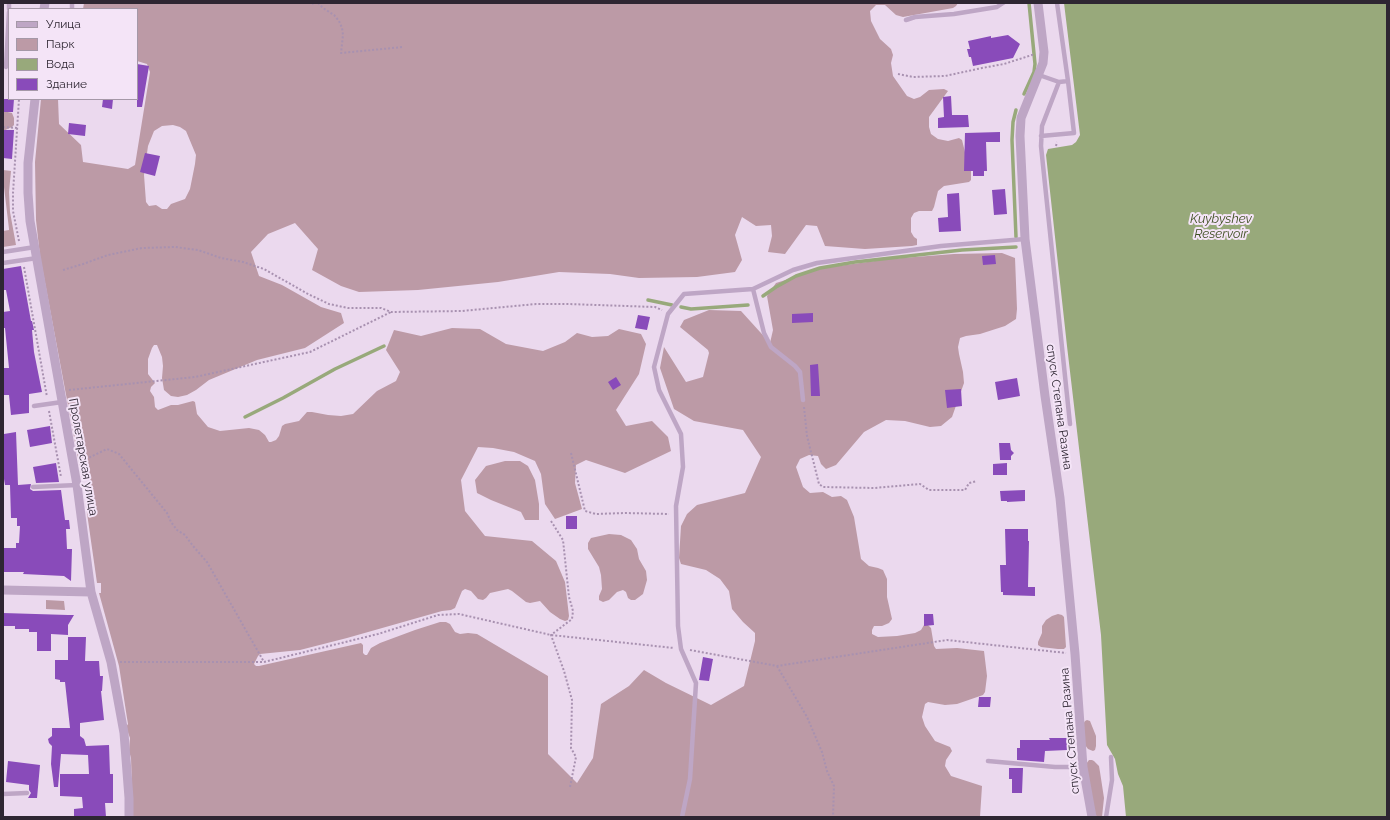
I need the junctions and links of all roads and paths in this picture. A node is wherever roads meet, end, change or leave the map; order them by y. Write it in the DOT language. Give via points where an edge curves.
graph roads {
  1 [pos="318,3"];
  2 [pos="1003,3"];
  3 [pos="1038,3"];
  4 [pos="1057,3"];
  5 [pos="906,20"];
  6 [pos="8,29"];
  7 [pos="403,48"];
  8 [pos="1044,52"];
  9 [pos="6,67"];
  10 [pos="898,74"];
  11 [pos="1039,75"];
  12 [pos="1068,81"];
  13 [pos="1059,82"];
  14 [pos="19,100"];
  15 [pos="35,100"];
  16 [pos="3,127"];
  17 [pos="17,128"];
  18 [pos="1041,136"];
  19 [pos="1025,239"];
  20 [pos="35,247"];
  21 [pos="20,249"];
  22 [pos="3,252"];
  23 [pos="37,258"];
  24 [pos="22,260"];
  25 [pos="3,263"];
  26 [pos="63,270"];
  27 [pos="753,289"];
  28 [pos="391,312"];
  29 [pos="670,312"];
  30 [pos="60,391"];
  31 [pos="803,400"];
  32 [pos="62,402"];
  33 [pos="48,404"];
  34 [pos="34,406"];
  35 [pos="1070,424"];
  36 [pos="571,453"];
  37 [pos="73,464"];
  38 [pos="61,477"];
  39 [pos="977,481"];
  40 [pos="77,485"];
  41 [pos="33,487"];
  42 [pos="676,514"];
  43 [pos="551,521"];
  44 [pos="3,590"];
  45 [pos="90,592"];
  46 [pos="551,635"];
  47 [pos="681,649"];
  48 [pos="1075,654"];
  49 [pos="111,662"];
  50 [pos="264,662"];
  51 [pos="777,666"];
  52 [pos="1111,757"];
  53 [pos="988,761"];
  54 [pos="1083,767"];
  55 [pos="570,787"];
  56 [pos="27,793"];
  57 [pos="3,794"];
  58 [pos="129,817"];
  59 [pos="682,817"];
  60 [pos="834,817"];
  61 [pos="1092,817"];
  62 [pos="1106,817"];
  1 -- 7 [label="path" via="339,21 343,35 341,53"];
  2 -- 5 [label="lane" via="997,7"];
  3 -- 8 [label="street, спуск Степана Разина"];
  4 -- 12 [label="lane"];
  6 -- 9 [label="lane"];
  8 -- 10 [label="path" via="1004,64 945,76 913,77"];
  8 -- 11 [label="street, спуск Степана Разина"];
  11 -- 13 [label="lane"];
  11 -- 19 [label="street, спуск Степана Разина" via="1021,118"];
  12 -- 13 [label="lane"];
  12 -- 18 [label="lane" via="1074,133"];
  13 -- 18 [label="lane" via="1046,114"];
  14 -- 17 [label="path"];
  15 -- 20 [label="street, Пролетарская улица" via="28,186 30,221"];
  16 -- 17 [label="path"];
  17 -- 21 [label="path" via="12,193"];
  18 -- 35 [label="lane"];
  19 -- 27 [label="lane" via="941,246 817,263 793,270"];
  19 -- 48 [label="street, спуск Степана Разина" via="1060,498"];
  20 -- 21 [label="lane"];
  20 -- 23 [label="street, Пролетарская улица"];
  21 -- 22 [label="lane"];
  23 -- 24 [label="lane"];
  23 -- 30 [label="street, Пролетарская улица"];
  24 -- 25 [label="lane"];
  24 -- 33 [label="path"];
  26 -- 28 [label="path" via="108,255 142,248 174,247 198,250 264,269 329,304 348,308 381,308"];
  27 -- 29 [label="lane" via="684,294"];
  27 -- 31 [label="lane" via="764,333 771,347 800,372"];
  28 -- 29 [label="path" via="462,311 542,304 655,307"];
  28 -- 30 [label="path" via="310,352 195,377"];
  29 -- 42 [label="lane" via="654,367 659,390 681,434 683,467"];
  30 -- 32 [label="street, Пролетарская улица"];
  31 -- 39 [label="path" via="807,436 819,484 823,487 874,488 920,484 929,490 965,490 969,483"];
  32 -- 33 [label="lane"];
  32 -- 37 [label="street, Пролетарская улица"];
  33 -- 34 [label="lane"];
  33 -- 38 [label="path"];
  36 -- 42 [label="path" via="585,511 596,514"];
  37 -- 40 [label="street, Пролетарская улица"];
  37 -- 50 [label="path" via="107,450 118,454 168,513 177,530 185,535 207,562"];
  40 -- 41 [label="lane"];
  40 -- 45 [label="street, Пролетарская улица"];
  42 -- 47 [label="lane" via="678,626"];
  43 -- 46 [label="path" via="562,540 573,616"];
  44 -- 45 [label="street"];
  45 -- 49 [label="street, Пролетарская улица"];
  46 -- 47 [label="path"];
  46 -- 50 [label="path" via="459,614 438,615 378,634"];
  46 -- 55 [label="path" via="572,700 570,748 576,757"];
  47 -- 51 [label="path"];
  47 -- 59 [label="lane" via="696,683 690,779"];
  48 -- 51 [label="path" via="946,640"];
  48 -- 54 [label="street, спуск Степана Разина"];
  49 -- 50 [label="path"];
  49 -- 58 [label="street, Пролетарская улица" via="124,733"];
  51 -- 60 [label="path" via="807,717 822,752 834,786"];
  52 -- 62 [label="lane" via="1112,780"];
  53 -- 54 [label="lane"];
  54 -- 61 [label="street, спуск Степана Разина"];
  56 -- 57 [label="lane"];
}
